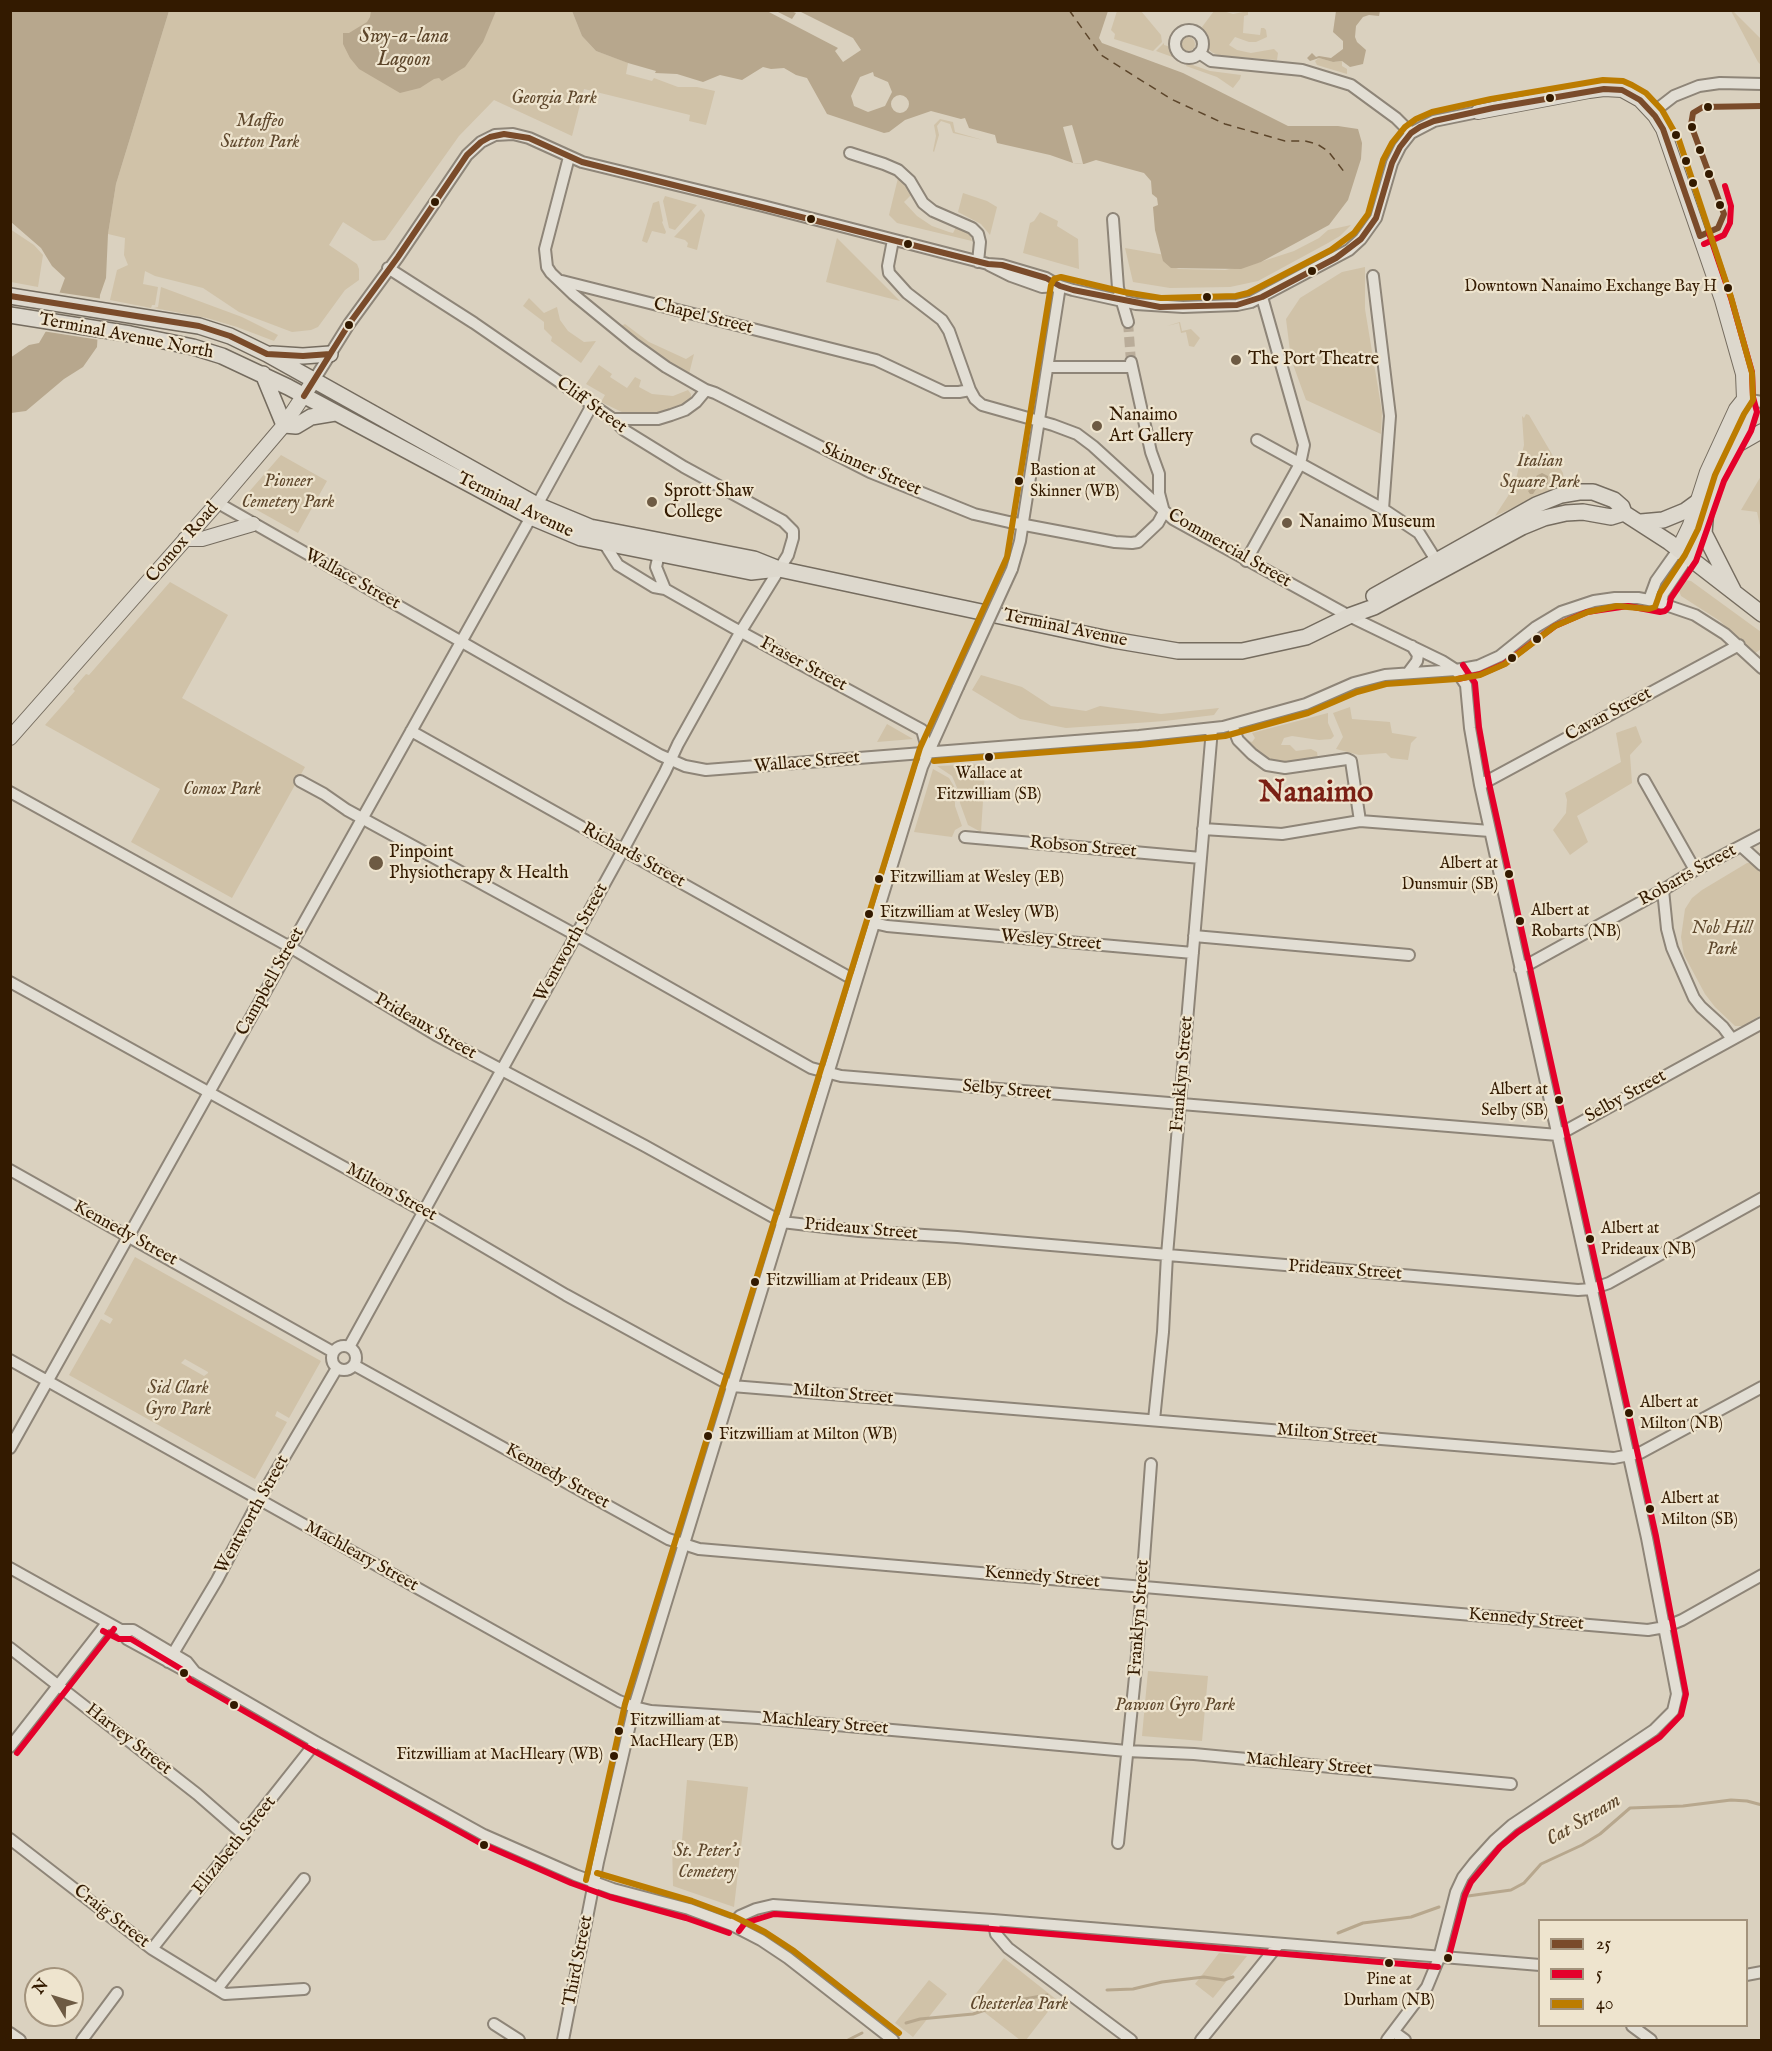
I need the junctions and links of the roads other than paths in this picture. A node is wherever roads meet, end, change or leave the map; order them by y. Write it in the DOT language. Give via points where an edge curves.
graph roads {
  1 [pos="1199,53"];
  2 [pos="1761,84"];
  3 [pos="1478,112"];
  4 [pos="1652,113"];
  5 [pos="1411,134"];
  6 [pos="850,153"];
  7 [pos="569,157"];
  8 [pos="1113,219"];
  9 [pos="893,240"];
  10 [pos="983,263"];
  11 [pos="388,268"];
  12 [pos="1373,276"];
  13 [pos="556,279"];
  14 [pos="1060,286"];
  15 [pos="598,290"];
  16 [pos="16,297"];
  17 [pos="1262,297"];
  18 [pos="1122,301"];
  19 [pos="595,312"];
  20 [pos="14,316"];
  21 [pos="1128,322"];
  22 [pos="267,354"];
  23 [pos="330,354"];
  24 [pos="1048,367"];
  25 [pos="264,374"];
  26 [pos="314,380"];
  27 [pos="706,390"];
  28 [pos="970,390"];
  29 [pos="304,396"];
  30 [pos="1744,399"];
  31 [pos="1761,402"];
  32 [pos="592,405"];
  33 [pos="335,413"];
  34 [pos="613,419"];
  35 [pos="1038,421"];
  36 [pos="284,424"];
  37 [pos="1761,431"];
  38 [pos="1257,440"];
  39 [pos="1732,448"];
  40 [pos="1300,464"];
  41 [pos="218,503"];
  42 [pos="1701,505"];
  43 [pos="1383,509"];
  44 [pos="534,511"];
  45 [pos="1164,512"];
  46 [pos="1624,513"];
  47 [pos="1641,522"];
  48 [pos="253,524"];
  49 [pos="1022,524"];
  50 [pos="793,538"];
  51 [pos="185,539"];
  52 [pos="604,543"];
  53 [pos="659,554"];
  54 [pos="1683,554"];
  55 [pos="1436,560"];
  56 [pos="1246,561"];
  57 [pos="779,569"];
  58 [pos="665,589"];
  59 [pos="1735,595"];
  60 [pos="1649,600"];
  61 [pos="1661,603"];
  62 [pos="1761,614"];
  63 [pos="1348,616"];
  64 [pos="741,632"];
  65 [pos="461,641"];
  66 [pos="1739,645"];
  67 [pos="1412,646"];
  68 [pos="1761,668"];
  69 [pos="1456,670"];
  70 [pos="1408,673"];
  71 [pos="1232,725"];
  72 [pos="1212,729"];
  73 [pos="411,731"];
  74 [pos="10,738"];
  75 [pos="928,752"];
  76 [pos="671,760"];
  77 [pos="1644,780"];
  78 [pos="300,781"];
  79 [pos="1480,785"];
  80 [pos="10,792"];
  81 [pos="362,818"];
  82 [pos="1360,821"];
  83 [pos="1203,829"];
  84 [pos="1490,831"];
  85 [pos="1761,835"];
  86 [pos="965,837"];
  87 [pos="1742,846"];
  88 [pos="623,850"];
  89 [pos="1201,858"];
  90 [pos="1761,865"];
  91 [pos="1695,870"];
  92 [pos="1663,890"];
  93 [pos="874,923"];
  94 [pos="576,935"];
  95 [pos="1194,936"];
  96 [pos="290,947"];
  97 [pos="1193,953"];
  98 [pos="1409,955"];
  99 [pos="1520,969"];
  100 [pos="856,981"];
  101 [pos="10,982"];
  102 [pos="1761,1023"];
  103 [pos="1732,1039"];
  104 [pos="501,1070"];
  105 [pos="828,1074"];
  106 [pos="210,1092"];
  107 [pos="1180,1104"];
  108 [pos="1558,1135"];
  109 [pos="10,1170"];
  110 [pos="1761,1198"];
  111 [pos="423,1211"];
  112 [pos="782,1222"];
  113 [pos="129,1236"];
  114 [pos="1167,1255"];
  115 [pos="1592,1289"];
  116 [pos="349,1347"];
  117 [pos="333,1352"];
  118 [pos="10,1360"];
  119 [pos="354,1365"];
  120 [pos="337,1368"];
  121 [pos="48,1381"];
  122 [pos="732,1386"];
  123 [pos="1761,1387"];
  124 [pos="1154,1420"];
  125 [pos="10,1448"];
  126 [pos="1628,1456"];
  127 [pos="1151,1464"];
  128 [pos="259,1500"];
  129 [pos="683,1545"];
  130 [pos="10,1568"];
  131 [pos="1761,1575"];
  132 [pos="1142,1587"];
  133 [pos="107,1623"];
  134 [pos="1665,1627"];
  135 [pos="10,1648"];
  136 [pos="171,1658"];
  137 [pos="58,1686"];
  138 [pos="634,1707"];
  139 [pos="316,1742"];
  140 [pos="10,1747"];
  141 [pos="1127,1751"];
  142 [pos="1511,1784"];
  143 [pos="244,1835"];
  144 [pos="10,1839"];
  145 [pos="1118,1843"];
  146 [pos="304,1879"];
  147 [pos="595,1882"];
  148 [pos="993,1920"];
  149 [pos="732,1925"];
  150 [pos="1278,1944"];
  151 [pos="152,1949"];
  152 [pos="1439,1958"];
  153 [pos="1538,1965"];
  154 [pos="217,1989"];
  155 [pos="304,1989"];
  156 [pos="117,1994"];
  157 [pos="494,2024"];
  158 [pos="1635,2027"];
  159 [pos="10,2033"];
  160 [pos="1390,2036"];
  161 [pos="20,2040"];
  162 [pos="82,2040"];
  163 [pos="519,2040"];
  164 [pos="563,2040"];
  165 [pos="893,2040"];
  166 [pos="1131,2040"];
  167 [pos="1201,2040"];
  168 [pos="1405,2040"];
  169 [pos="1651,2040"];
  1 -- 5 [label="street" via="1211,62 1302,70 1351,85"];
  2 -- 4 [label="street" via="1699,86 1674,96"];
  3 -- 4 [label="main road" via="1604,89 1628,93"];
  3 -- 5 [label="street" via="1434,121"];
  4 -- 30 [label="main road" via="1670,143 1722,300 1743,374"];
  5 -- 17 [label="street" via="1392,163 1376,218 1361,239 1336,258"];
  6 -- 10 [label="street" via="898,170 933,211 972,228 978,234"];
  7 -- 9 [label="street"];
  7 -- 11 [label="street, Comox Road" via="513,134 481,142 467,155"];
  7 -- 13 [label="street" via="545,249 547,267"];
  8 -- 18 [label="street"];
  9 -- 10 [label="street"];
  9 -- 28 [label="street" via="889,273 942,320"];
  10 -- 14 [label="street" via="1046,278"];
  11 -- 23 [label="street, Comox Road"];
  11 -- 32 [label="street, Cliff Street" via="474,322"];
  12 -- 43 [label="street" via="1390,416"];
  13 -- 15 [label="street, Chapel Street"];
  13 -- 19 [label="street, Skinner Street"];
  14 -- 18 [label="street"];
  14 -- 24 [label="street, Third Street"];
  15 -- 19 [label="street"];
  15 -- 28 [label="street, Chapel Street" via="876,360 944,392"];
  16 -- 22 [label="highway, Terminal Avenue North" via="199,326"];
  17 -- 18 [label="street" via="1237,305 1183,307"];
  17 -- 40 [label="street" via="1304,445"];
  18 -- 21 [label="street"];
  19 -- 27 [label="street, Skinner Street" via="666,367"];
  20 -- 25 [label="highway, Terminal Avenue North" via="193,347"];
  22 -- 23 [label="highway"];
  22 -- 26 [label="highway, Terminal Avenue North"];
  23 -- 26 [label="street, Comox Road"];
  24 -- 35 [label="street, Third Street"];
  24 -- 45 [label="street" via="1131,364 1159,474"];
  25 -- 29 [label="highway, Terminal Avenue North"];
  25 -- 36 [label="highway"];
  26 -- 29 [label="main road, Comox Road"];
  26 -- 44 [label="highway, Terminal Avenue"];
  27 -- 34 [label="street" via="685,410 671,415 658,419"];
  27 -- 49 [label="street, Skinner Street" via="870,472 974,514"];
  28 -- 35 [label="street, Commercial Street" via="980,404"];
  29 -- 33 [label="highway, Terminal Avenue"];
  29 -- 36 [label="main road, Comox Road"];
  30 -- 31 [label="street"];
  30 -- 39 [label="main road" via="1748,412"];
  30 -- 42 [label="main road" via="1736,409"];
  32 -- 34 [label="street, Cliff Street"];
  32 -- 44 [label="street, Campbell Street"];
  33 -- 36 [label="highway" via="311,417 296,426"];
  33 -- 44 [label="highway, Terminal Avenue"];
  34 -- 50 [label="street, Cliff Street" via="684,467 783,521 793,531"];
  35 -- 45 [label="street, Commercial Street" via="1070,430 1086,440"];
  35 -- 49 [label="street, Third Street"];
  36 -- 41 [label="main road, Comox Road"];
  37 -- 39 [label="main road"];
  38 -- 40 [label="street"];
  39 -- 42 [label="main road"];
  40 -- 43 [label="street"];
  40 -- 56 [label="street"];
  41 -- 48 [label="street, Wallace Street"];
  41 -- 51 [label="main road, Comox Road"];
  42 -- 47 [label="highway" via="1663,520"];
  42 -- 54 [label="main road"];
  42 -- 59 [label="highway" via="1704,533"];
  43 -- 55 [label="street" via="1419,533"];
  44 -- 52 [label="highway, Terminal Avenue" via="581,538"];
  44 -- 57 [label="highway, Terminal Avenue" via="590,527 754,559"];
  44 -- 65 [label="street, Campbell Street"];
  45 -- 49 [label="street, Skinner Street" via="1158,523 1132,543"];
  45 -- 56 [label="street, Commercial Street"];
  46 -- 47 [label="highway, Terminal Avenue"];
  46 -- 55 [label="highway, Terminal Avenue" via="1614,500 1593,492 1561,495"];
  46 -- 63 [label="highway, Terminal Avenue" via="1611,517 1566,513 1544,518 1374,607"];
  47 -- 54 [label="highway, Terminal Avenue"];
  48 -- 51 [label="main road" via="202,539"];
  48 -- 65 [label="street, Wallace Street"];
  49 -- 75 [label="street, Third Street, bridge" via="1012,569"];
  50 -- 57 [label="street, Wentworth Street"];
  51 -- 74 [label="main road, Comox Road"];
  52 -- 53 [label="highway, Terminal Avenue"];
  52 -- 58 [label="street, Fraser Street" via="618,565 654,587"];
  53 -- 57 [label="highway, Terminal Avenue" via="751,572"];
  53 -- 58 [label="street" via="656,567"];
  54 -- 59 [label="highway, Terminal Avenue"];
  54 -- 60 [label="street" via="1656,581"];
  54 -- 61 [label="street"];
  55 -- 63 [label="highway, Terminal Avenue" via="1362,602"];
  56 -- 63 [label="street, Commercial Street"];
  57 -- 63 [label="highway, Terminal Avenue" via="1178,651 1256,649 1305,637"];
  57 -- 64 [label="street, Wentworth Street"];
  58 -- 64 [label="street, Fraser Street"];
  59 -- 62 [label="highway, Terminal Avenue"];
  60 -- 61 [label="street, Wallace Street"];
  60 -- 69 [label="street, Wallace Street" via="1614,598 1569,609 1545,621 1500,656"];
  61 -- 66 [label="street, Wallace Street" via="1695,615"];
  63 -- 67 [label="street, Commercial Street"];
  64 -- 75 [label="street, Fraser Street" via="922,730"];
  64 -- 76 [label="street, Wentworth Street"];
  65 -- 73 [label="street, Campbell Street"];
  65 -- 76 [label="street, Wallace Street"];
  66 -- 68 [label="street, Wallace Street"];
  66 -- 79 [label="street, Cavan Street"];
  67 -- 69 [label="street, Commercial Street"];
  67 -- 70 [label="street" via="1418,655"];
  69 -- 70 [label="street, Wallace Street"];
  69 -- 79 [label="street" via="1466,685"];
  70 -- 71 [label="street, Wallace Street" via="1354,683 1306,704"];
  71 -- 72 [label="street, Wallace Street"];
  71 -- 82 [label="street" via="1238,740 1267,765 1285,768 1351,761"];
  72 -- 75 [label="street, Wallace Street"];
  72 -- 83 [label="street, Franklyn Street"];
  73 -- 81 [label="street, Campbell Street"];
  73 -- 88 [label="street, Richards Street"];
  75 -- 76 [label="street, Wallace Street" via="714,770"];
  75 -- 93 [label="street, Third Street"];
  76 -- 88 [label="street, Wentworth Street"];
  77 -- 91 [label="street"];
  78 -- 81 [label="street, Selby Street"];
  79 -- 84 [label="street"];
  80 -- 96 [label="street, Prideaux Street"];
  81 -- 94 [label="street, Selby Street"];
  81 -- 96 [label="street, Campbell Street"];
  82 -- 83 [label="street" via="1282,834"];
  82 -- 84 [label="street"];
  83 -- 89 [label="street, Franklyn Street"];
  84 -- 99 [label="street"];
  85 -- 87 [label="street, Robarts Street"];
  86 -- 89 [label="street, Robson Street"];
  87 -- 90 [label="street"];
  87 -- 91 [label="street, Robarts Street"];
  88 -- 94 [label="street, Wentworth Street"];
  88 -- 100 [label="street, Richards Street"];
  89 -- 95 [label="street, Franklyn Street"];
  91 -- 92 [label="street, Robarts Street"];
  92 -- 99 [label="street, Robarts Street"];
  92 -- 103 [label="street" via="1672,948 1694,998"];
  93 -- 97 [label="street, Wesley Street"];
  93 -- 100 [label="street, Third Street"];
  94 -- 104 [label="street, Wentworth Street"];
  94 -- 105 [label="street, Selby Street"];
  95 -- 97 [label="street, Franklyn Street"];
  95 -- 98 [label="street"];
  96 -- 104 [label="street, Prideaux Street"];
  96 -- 106 [label="street, Campbell Street"];
  97 -- 107 [label="street, Franklyn Street"];
  99 -- 108 [label="street"];
  100 -- 105 [label="street, Third Street"];
  101 -- 106 [label="street, Milton Street"];
  102 -- 103 [label="street, Selby Street"];
  103 -- 108 [label="street, Selby Street"];
  104 -- 111 [label="street, Wentworth Street"];
  104 -- 112 [label="street, Prideaux Street"];
  105 -- 107 [label="street, Selby Street"];
  105 -- 112 [label="street, Third Street"];
  106 -- 111 [label="street, Milton Street"];
  106 -- 113 [label="street, Campbell Street"];
  107 -- 108 [label="street, Selby Street"];
  107 -- 114 [label="street, Franklyn Street"];
  108 -- 115 [label="street"];
  109 -- 113 [label="street, Kennedy Street"];
  110 -- 115 [label="street, Prideaux Street"];
  111 -- 116 [label="street, Wentworth Street"];
  111 -- 122 [label="street, Milton Street"];
  112 -- 114 [label="street, Prideaux Street"];
  112 -- 122 [label="street, Third Street"];
  113 -- 117 [label="street, Kennedy Street"];
  113 -- 121 [label="street, Campbell Street"];
  114 -- 115 [label="street, Prideaux Street"];
  114 -- 124 [label="street, Franklyn Street"];
  115 -- 126 [label="street"];
  116 -- 117 [label="street" via="338,1347"];
  116 -- 119 [label="street" via="356,1354"];
  117 -- 120 [label="street" via="332,1361"];
  118 -- 121 [label="street, Machleary Street"];
  119 -- 120 [label="street" via="347,1370"];
  119 -- 129 [label="street, Kennedy Street"];
  120 -- 128 [label="street, Wentworth Street"];
  121 -- 125 [label="street, Campbell Street"];
  121 -- 128 [label="street, Machleary Street"];
  122 -- 124 [label="street, Milton Street"];
  122 -- 129 [label="street, Third Street"];
  123 -- 126 [label="street, Milton Street" via="1640,1454"];
  124 -- 126 [label="street, Milton Street" via="1614,1458"];
  126 -- 134 [label="street"];
  127 -- 132 [label="street, Franklyn Street"];
  128 -- 136 [label="street, Wentworth Street"];
  128 -- 138 [label="street, Machleary Street"];
  129 -- 132 [label="street, Kennedy Street"];
  129 -- 138 [label="street, Third Street"];
  130 -- 133 [label="street"];
  131 -- 134 [label="street, Kennedy Street"];
  132 -- 134 [label="street, Kennedy Street" via="1648,1630"];
  132 -- 141 [label="street, Franklyn Street"];
  133 -- 136 [label="street" via="121,1630 127,1640"];
  133 -- 137 [label="street"];
  134 -- 152 [label="street" via="1677,1686 1673,1711 1654,1730 1494,1841 1463,1877"];
  135 -- 137 [label="street, Harvey Street"];
  136 -- 139 [label="street" via="182,1669 195,1672"];
  137 -- 140 [label="street"];
  137 -- 143 [label="street, Harvey Street"];
  138 -- 141 [label="street, Machleary Street"];
  138 -- 147 [label="street, Third Street"];
  139 -- 143 [label="street, Elizabeth Street"];
  139 -- 147 [label="street" via="484,1835"];
  141 -- 142 [label="street, Machleary Street"];
  141 -- 145 [label="street, Franklyn Street"];
  143 -- 151 [label="street, Elizabeth Street"];
  144 -- 151 [label="street, Craig Street"];
  146 -- 154 [label="street"];
  147 -- 149 [label="street"];
  147 -- 164 [label="street, Third Street"];
  148 -- 149 [label="street" via="773,1905 740,1916"];
  148 -- 150 [label="street"];
  148 -- 166 [label="street" via="996,1934 1008,1948"];
  149 -- 165 [label="street" via="788,1958"];
  150 -- 152 [label="street"];
  150 -- 167 [label="street"];
  151 -- 154 [label="street, Craig Street"];
  152 -- 153 [label="street"];
  152 -- 160 [label="street" via="1427,1987"];
  154 -- 155 [label="street, Craig Street" via="225,1994"];
  156 -- 162 [label="street"];
  157 -- 163 [label="street"];
  158 -- 169 [label="street"];
  159 -- 161 [label="street"];
  160 -- 168 [label="street"];
}
